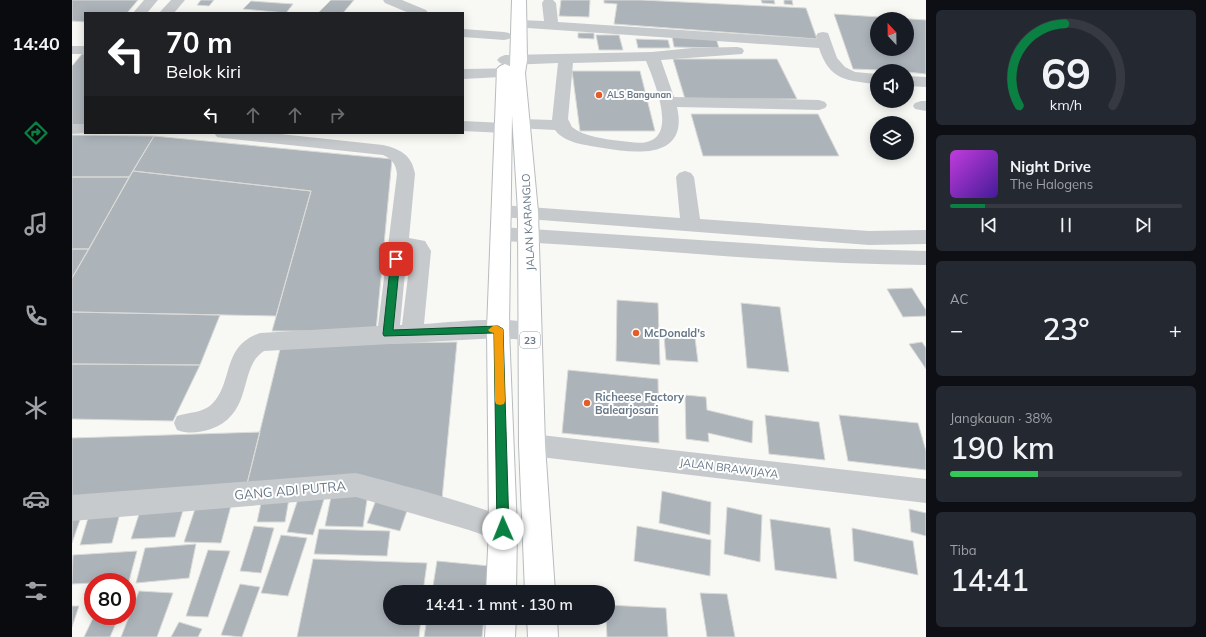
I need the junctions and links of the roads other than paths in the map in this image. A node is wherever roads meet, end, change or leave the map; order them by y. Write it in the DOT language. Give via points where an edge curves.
graph roads {
  1 [pos="151,0"];
  2 [pos="178,0"];
  3 [pos="390,0"];
  4 [pos="519,0"];
  5 [pos="549,3"];
  6 [pos="141,12"];
  7 [pos="167,12"];
  8 [pos="419,12"];
  9 [pos="504,22"];
  10 [pos="518,24"];
  11 [pos="551,25"];
  12 [pos="467,32"];
  13 [pos="504,36"];
  14 [pos="72,50"];
  15 [pos="84,50"];
  16 [pos="798,52"];
  17 [pos="652,56"];
  18 [pos="566,59"];
  19 [pos="511,66"];
  20 [pos="464,74"];
  21 [pos="870,78"];
  22 [pos="914,81"];
  23 [pos="926,82"];
  24 [pos="669,102"];
  25 [pos="819,105"];
  26 [pos="522,124"];
  27 [pos="562,125"];
  28 [pos="464,126"];
  29 [pos="504,128"];
  30 [pos="72,129"];
  31 [pos="84,129"];
  32 [pos="233,134"];
  33 [pos="685,177"];
  34 [pos="500,211"];
  35 [pos="528,212"];
  36 [pos="587,217"];
  37 [pos="691,226"];
  38 [pos="501,234"];
  39 [pos="529,235"];
  40 [pos="926,237"];
  41 [pos="584,238"];
  42 [pos="397,244"];
  43 [pos="926,258"];
  44 [pos="498,329"];
  45 [pos="530,331"];
  46 [pos="412,333"];
  47 [pos="388,334"];
  48 [pos="186,423"];
  49 [pos="532,445"];
  50 [pos="926,491"];
  51 [pos="72,508"];
  52 [pos="503,529"];
  53 [pos="502,585"];
  54 [pos="540,585"];
  55 [pos="501,625"];
  56 [pos="542,625"];
  57 [pos="500,637"];
  58 [pos="543,637"];
  1 -- 6 [label="street"];
  2 -- 7 [label="street"];
  3 -- 8 [label="street"];
  4 -- 10 [label="highway, JALAN KARANGLO / 23"];
  5 -- 11 [label="street"];
  9 -- 13 [label="highway, JALAN KARANGLO / 23"];
  10 -- 11 [label="street"];
  10 -- 19 [label="highway, JALAN KARANGLO / 23"];
  11 -- 21 [label="street" via="595,22 824,40 831,61 838,71 852,77"];
  12 -- 13 [label="street"];
  13 -- 19 [label="highway, JALAN KARANGLO / 23"];
  14 -- 15 [label="street"];
  16 -- 17 [label="street" via="674,52"];
  17 -- 18 [label="street"];
  17 -- 24 [label="street"];
  18 -- 19 [label="street"];
  18 -- 27 [label="street" via="560,119"];
  19 -- 20 [label="street"];
  19 -- 26 [label="highway, JALAN KARANGLO / 23"];
  19 -- 29 [label="highway, JALAN KARANGLO / 23"];
  22 -- 23 [label="street"];
  24 -- 25 [label="street"];
  24 -- 27 [label="street" via="669,134 662,143 652,146 636,148 577,138 564,130"];
  26 -- 27 [label="street"];
  26 -- 35 [label="highway, JALAN KARANGLO / 23"];
  28 -- 29 [label="street"];
  29 -- 34 [label="highway, JALAN KARANGLO / 23"];
  30 -- 31 [label="street"];
  32 -- 42 [label="street" via="365,147 391,152 398,156 406,174"];
  33 -- 37 [label="street"];
  34 -- 35 [label="street"];
  34 -- 38 [label="highway, JALAN KARANGLO / 23"];
  35 -- 36 [label="street"];
  35 -- 39 [label="highway, JALAN KARANGLO / 23"];
  36 -- 37 [label="street"];
  36 -- 41 [label="street"];
  37 -- 40 [label="street" via="869,238"];
  38 -- 39 [label="street"];
  38 -- 44 [label="highway, JALAN KARANGLO / 23"];
  39 -- 41 [label="street"];
  39 -- 45 [label="highway, JALAN KARANGLO / 23"];
  41 -- 43 [label="street" via="791,254"];
  42 -- 46 [label="street" via="418,246 421,251"];
  42 -- 47 [label="street"];
  44 -- 45 [label="street"];
  44 -- 46 [label="street"];
  44 -- 52 [label="highway, 23"];
  45 -- 49 [label="highway, JALAN KARANGLO / 23"];
  46 -- 47 [label="street"];
  47 -- 48 [label="street" via="255,343 250,346 245,356 226,407 207,420"];
  49 -- 50 [label="street, JALAN BRAWIJAYA"];
  49 -- 54 [label="highway, 23"];
  51 -- 52 [label="street, GANG ADI PUTRA" via="356,485 469,516"];
  52 -- 53 [label="highway, 23"];
  55 -- 57 [label="highway"];
  56 -- 58 [label="highway"];
}
